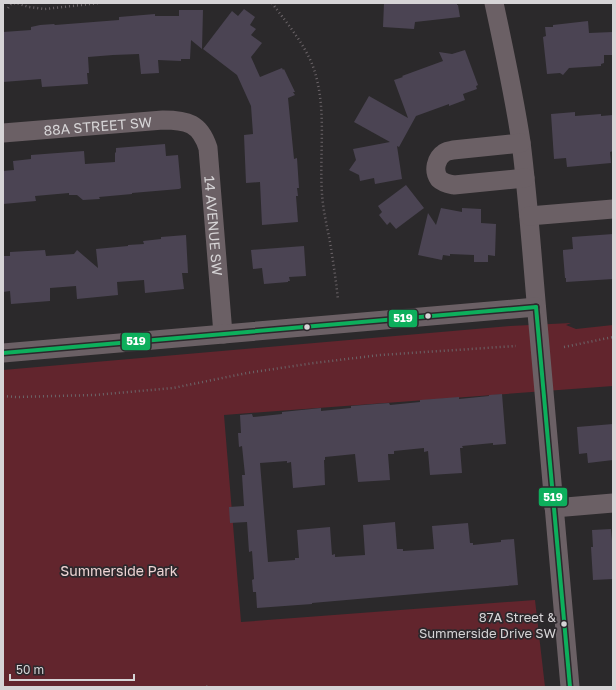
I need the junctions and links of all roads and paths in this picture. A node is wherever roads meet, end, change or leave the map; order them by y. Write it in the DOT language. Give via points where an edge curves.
graph roads {
  1 [pos="99,3"];
  2 [pos="272,3"];
  3 [pos="494,3"];
  4 [pos="498,3"];
  5 [pos="8,8"];
  6 [pos="191,124"];
  7 [pos="3,133"];
  8 [pos="521,143"];
  9 [pos="525,178"];
  10 [pos="613,209"];
  11 [pos="529,216"];
  12 [pos="338,300"];
  13 [pos="536,307"];
  14 [pos="223,334"];
  15 [pos="613,337"];
  16 [pos="516,346"];
  17 [pos="564,347"];
  18 [pos="3,353"];
  19 [pos="3,396"];
  20 [pos="613,503"];
  21 [pos="554,508"];
  22 [pos="570,687"];
  1 -- 5 [label="path" via="45,9 16,3"];
  2 -- 12 [label="path" via="303,46 318,86 321,102 322,196"];
  3 -- 4 [label="street"];
  3 -- 8 [label="street"];
  6 -- 7 [label="street, 88A STREET SW" via="185,121 163,120"];
  6 -- 14 [label="street, 14 AVENUE SW" via="202,134 208,148"];
  8 -- 9 [label="street"];
  8 -- 9 [label="street" via="445,152 439,157 436,172 439,179 446,184 454,185"];
  9 -- 11 [label="street"];
  10 -- 11 [label="street"];
  11 -- 13 [label="street"];
  13 -- 14 [label="street"];
  13 -- 21 [label="street"];
  14 -- 18 [label="street"];
  15 -- 17 [label="path"];
  16 -- 19 [label="path" via="380,354 262,371 173,388 95,396"];
  20 -- 21 [label="street"];
  21 -- 22 [label="street"];
}
